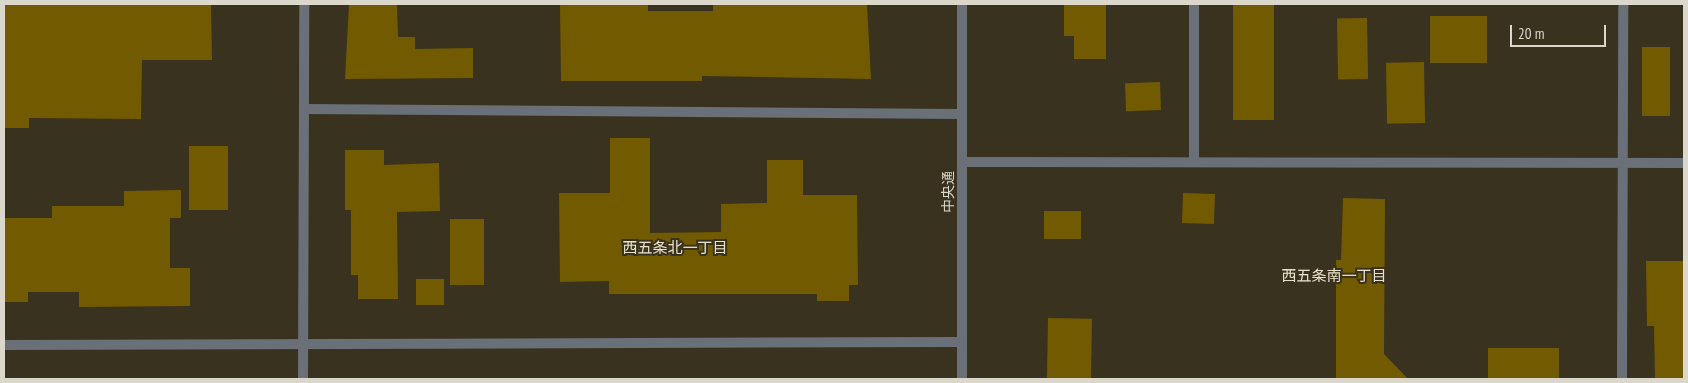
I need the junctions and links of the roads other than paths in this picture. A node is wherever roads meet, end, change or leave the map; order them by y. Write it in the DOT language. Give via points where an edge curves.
graph roads {
  1 [pos="304,4"];
  2 [pos="962,4"];
  3 [pos="1194,4"];
  4 [pos="1623,4"];
  5 [pos="304,109"];
  6 [pos="962,114"];
  7 [pos="1194,161"];
  8 [pos="962,162"];
  9 [pos="1684,163"];
  10 [pos="1622,164"];
  11 [pos="962,342"];
  12 [pos="4,345"];
  13 [pos="302,346"];
  14 [pos="303,379"];
  15 [pos="962,379"];
  16 [pos="1622,379"];
  1 -- 5 [label="street"];
  2 -- 6 [label="street, 中央通"];
  3 -- 7 [label="street"];
  4 -- 10 [label="street"];
  5 -- 6 [label="street"];
  5 -- 13 [label="street"];
  6 -- 8 [label="street, 中央通"];
  7 -- 8 [label="street"];
  7 -- 10 [label="street"];
  8 -- 11 [label="street, 中央通"];
  9 -- 10 [label="street"];
  10 -- 16 [label="street"];
  11 -- 13 [label="street"];
  11 -- 15 [label="street, 中央通"];
  12 -- 13 [label="street"];
  13 -- 14 [label="street"];
}
